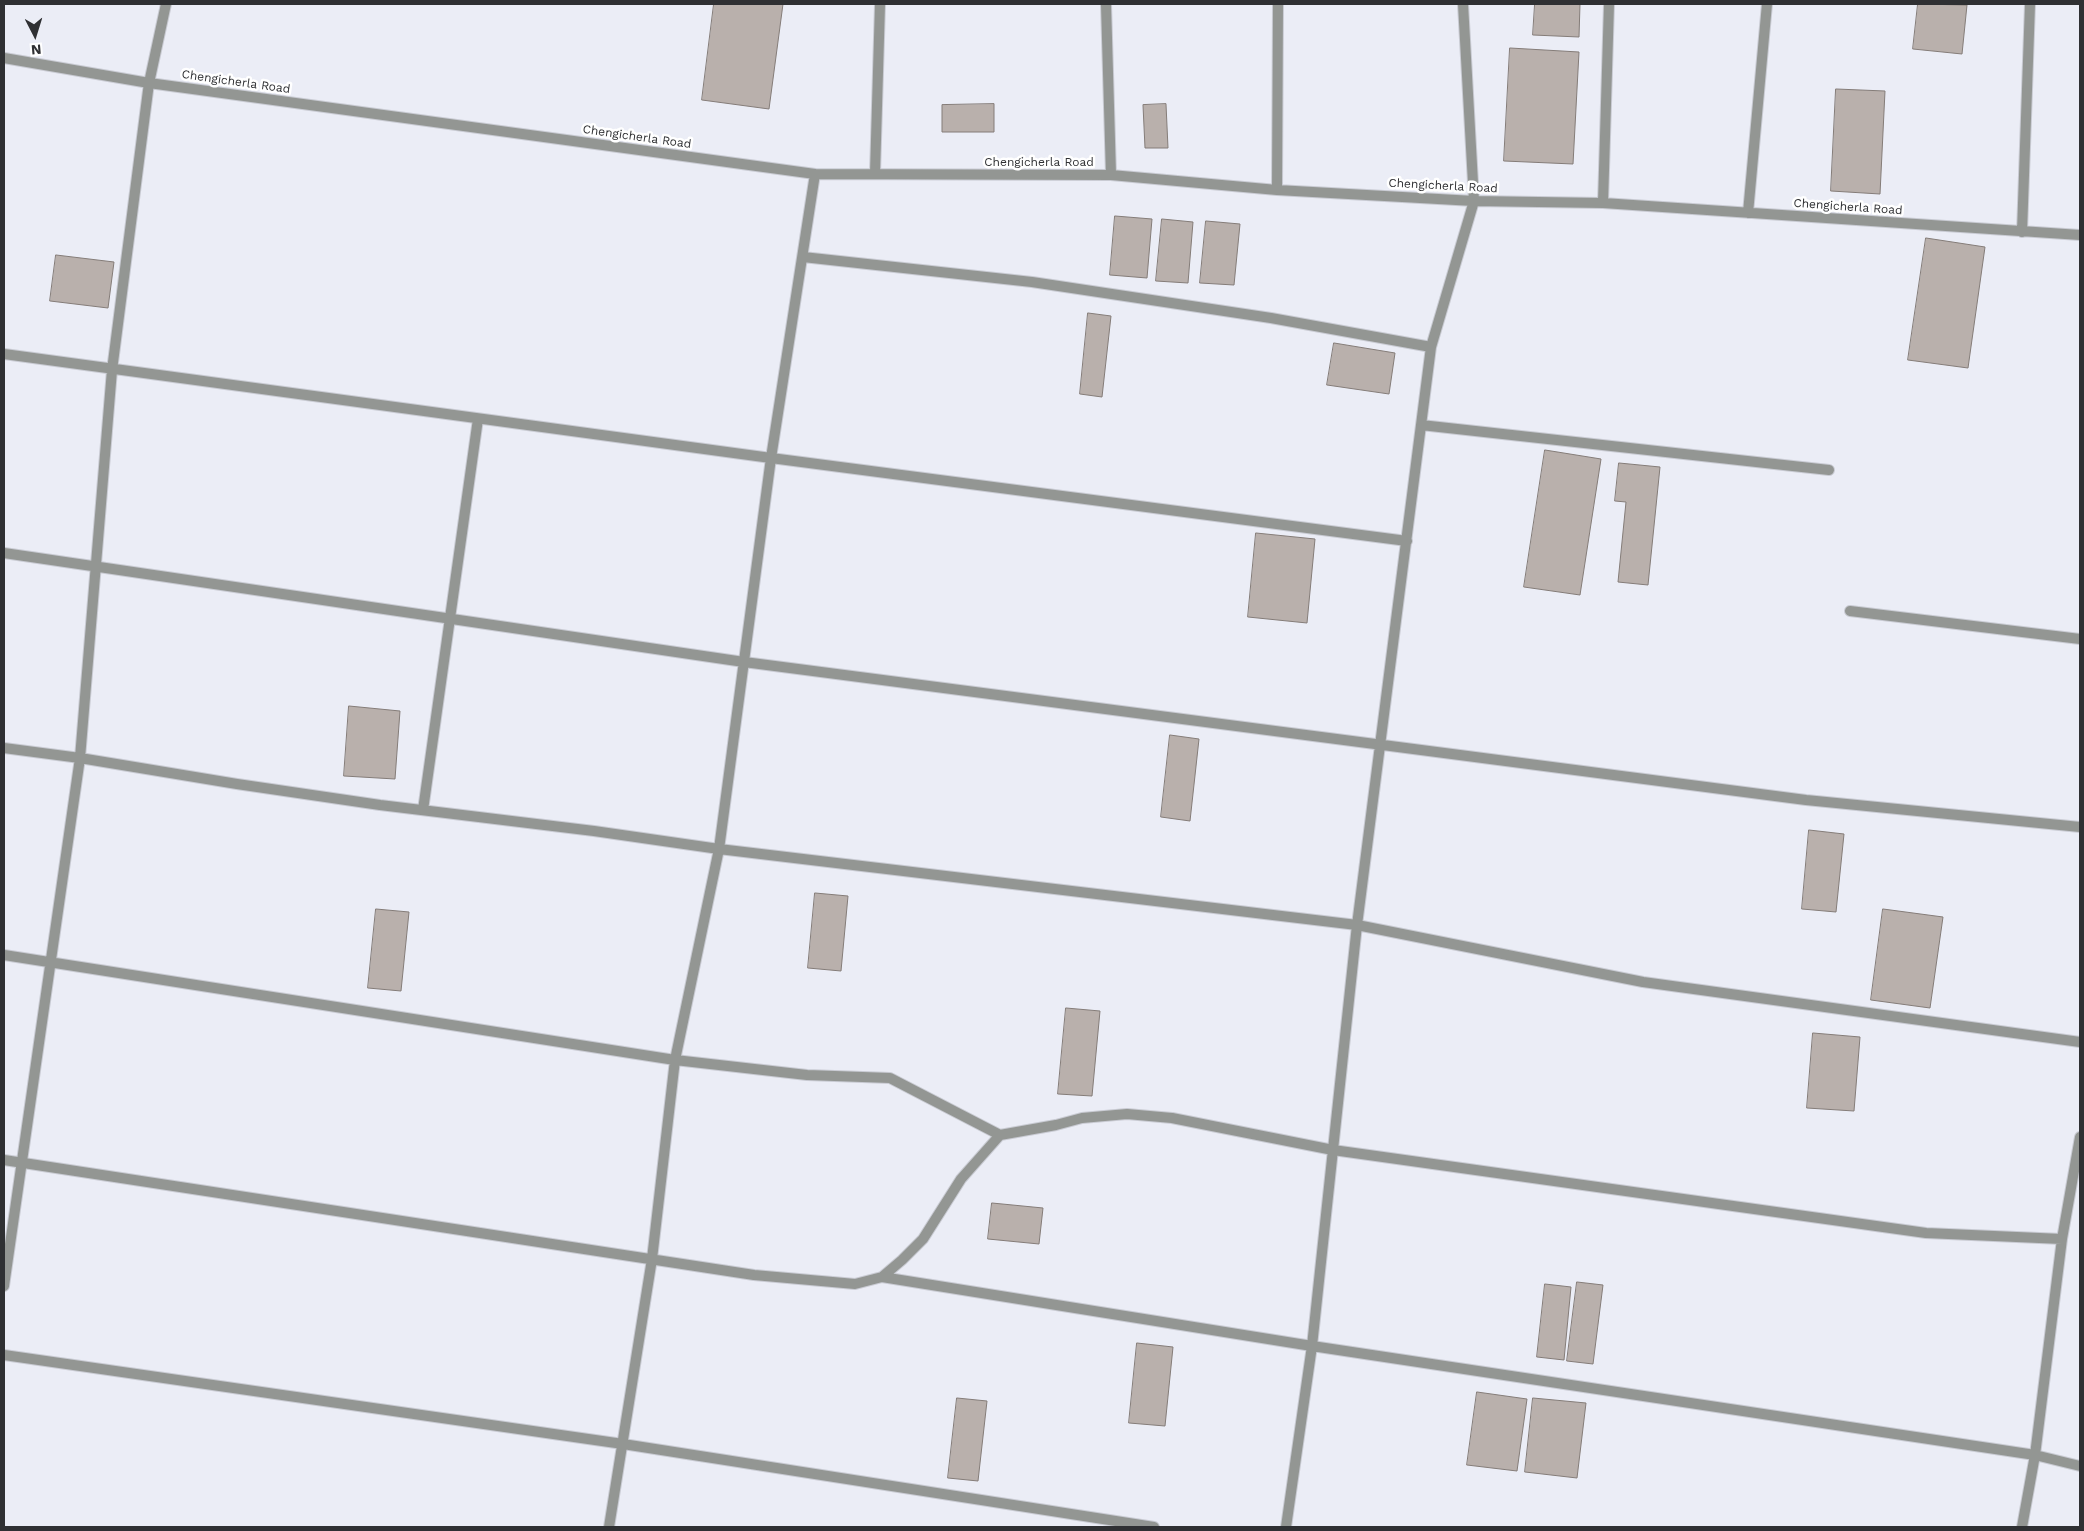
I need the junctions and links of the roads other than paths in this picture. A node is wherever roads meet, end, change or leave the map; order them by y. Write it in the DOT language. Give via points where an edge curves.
graph roads {
  1 [pos="166,4"];
  2 [pos="880,4"];
  3 [pos="1106,4"];
  4 [pos="1278,4"];
  5 [pos="1463,4"];
  6 [pos="1609,4"];
  7 [pos="1767,4"];
  8 [pos="2030,4"];
  9 [pos="4,58"];
  10 [pos="149,83"];
  11 [pos="815,174"];
  12 [pos="875,174"];
  13 [pos="1111,175"];
  14 [pos="1277,190"];
  15 [pos="1474,201"];
  16 [pos="1603,203"];
  17 [pos="1748,213"];
  18 [pos="2022,232"];
  19 [pos="2080,235"];
  20 [pos="803,258"];
  21 [pos="1431,347"];
  22 [pos="4,354"];
  23 [pos="112,370"];
  24 [pos="478,419"];
  25 [pos="1421,425"];
  26 [pos="771,458"];
  27 [pos="1829,470"];
  28 [pos="1407,541"];
  29 [pos="4,553"];
  30 [pos="96,566"];
  31 [pos="1850,611"];
  32 [pos="450,618"];
  33 [pos="2080,639"];
  34 [pos="744,662"];
  35 [pos="1381,743"];
  36 [pos="4,748"];
  37 [pos="80,758"];
  38 [pos="423,810"];
  39 [pos="2080,827"];
  40 [pos="719,849"];
  41 [pos="1358,926"];
  42 [pos="4,955"];
  43 [pos="51,962"];
  44 [pos="2080,1042"];
  45 [pos="675,1060"];
  46 [pos="1000,1135"];
  47 [pos="2080,1137"];
  48 [pos="1333,1150"];
  49 [pos="4,1160"];
  50 [pos="22,1162"];
  51 [pos="2062,1239"];
  52 [pos="652,1259"];
  53 [pos="882,1277"];
  54 [pos="4,1286"];
  55 [pos="1312,1346"];
  56 [pos="4,1354"];
  57 [pos="623,1444"];
  58 [pos="2035,1455"];
  59 [pos="2080,1466"];
  60 [pos="610,1527"];
  61 [pos="1154,1527"];
  62 [pos="1286,1527"];
  63 [pos="2022,1527"];
  1 -- 10 [label="street"];
  2 -- 12 [label="street"];
  3 -- 13 [label="street"];
  4 -- 14 [label="street"];
  5 -- 15 [label="street"];
  6 -- 16 [label="street"];
  7 -- 17 [label="street"];
  8 -- 18 [label="street"];
  9 -- 10 [label="street, Chengicherla Road"];
  10 -- 11 [label="street, Chengicherla Road"];
  10 -- 23 [label="street"];
  11 -- 12 [label="street, Chengicherla Road"];
  11 -- 20 [label="street"];
  12 -- 13 [label="street, Chengicherla Road"];
  13 -- 14 [label="street, Chengicherla Road"];
  14 -- 15 [label="street, Chengicherla Road"];
  15 -- 16 [label="street, Chengicherla Road"];
  15 -- 21 [label="street"];
  16 -- 17 [label="street, Chengicherla Road"];
  17 -- 18 [label="street, Chengicherla Road"];
  18 -- 19 [label="street, Chengicherla Road"];
  20 -- 21 [label="street" via="1032,282 1271,318"];
  20 -- 26 [label="street"];
  21 -- 25 [label="street"];
  22 -- 23 [label="street"];
  23 -- 24 [label="street"];
  23 -- 30 [label="street"];
  24 -- 26 [label="street"];
  24 -- 32 [label="street"];
  25 -- 27 [label="street"];
  25 -- 28 [label="street"];
  26 -- 28 [label="street"];
  26 -- 34 [label="street"];
  28 -- 35 [label="street"];
  29 -- 30 [label="street"];
  30 -- 32 [label="street"];
  30 -- 37 [label="street"];
  31 -- 33 [label="street"];
  32 -- 34 [label="street"];
  32 -- 38 [label="street"];
  34 -- 35 [label="street"];
  34 -- 40 [label="street"];
  35 -- 39 [label="street" via="1806,800"];
  35 -- 41 [label="street"];
  36 -- 37 [label="street"];
  37 -- 38 [label="street"];
  37 -- 43 [label="street"];
  38 -- 40 [label="street"];
  40 -- 41 [label="street"];
  40 -- 45 [label="street"];
  41 -- 44 [label="street" via="1643,982"];
  41 -- 48 [label="street"];
  42 -- 43 [label="street"];
  43 -- 45 [label="street"];
  43 -- 50 [label="street"];
  45 -- 46 [label="street" via="807,1075 890,1078"];
  45 -- 52 [label="street"];
  46 -- 48 [label="street" via="1082,1118 1127,1114 1172,1118"];
  46 -- 53 [label="street" via="962,1179 923,1239"];
  47 -- 51 [label="street"];
  48 -- 51 [label="street" via="1926,1233"];
  48 -- 55 [label="street"];
  49 -- 50 [label="street"];
  50 -- 52 [label="street"];
  50 -- 54 [label="street"];
  51 -- 58 [label="street"];
  52 -- 53 [label="street" via="754,1275 855,1284"];
  52 -- 57 [label="street"];
  53 -- 55 [label="street"];
  55 -- 58 [label="street"];
  55 -- 62 [label="street"];
  56 -- 57 [label="street"];
  57 -- 60 [label="street"];
  57 -- 61 [label="street"];
  58 -- 59 [label="street"];
  58 -- 63 [label="street"];
}
